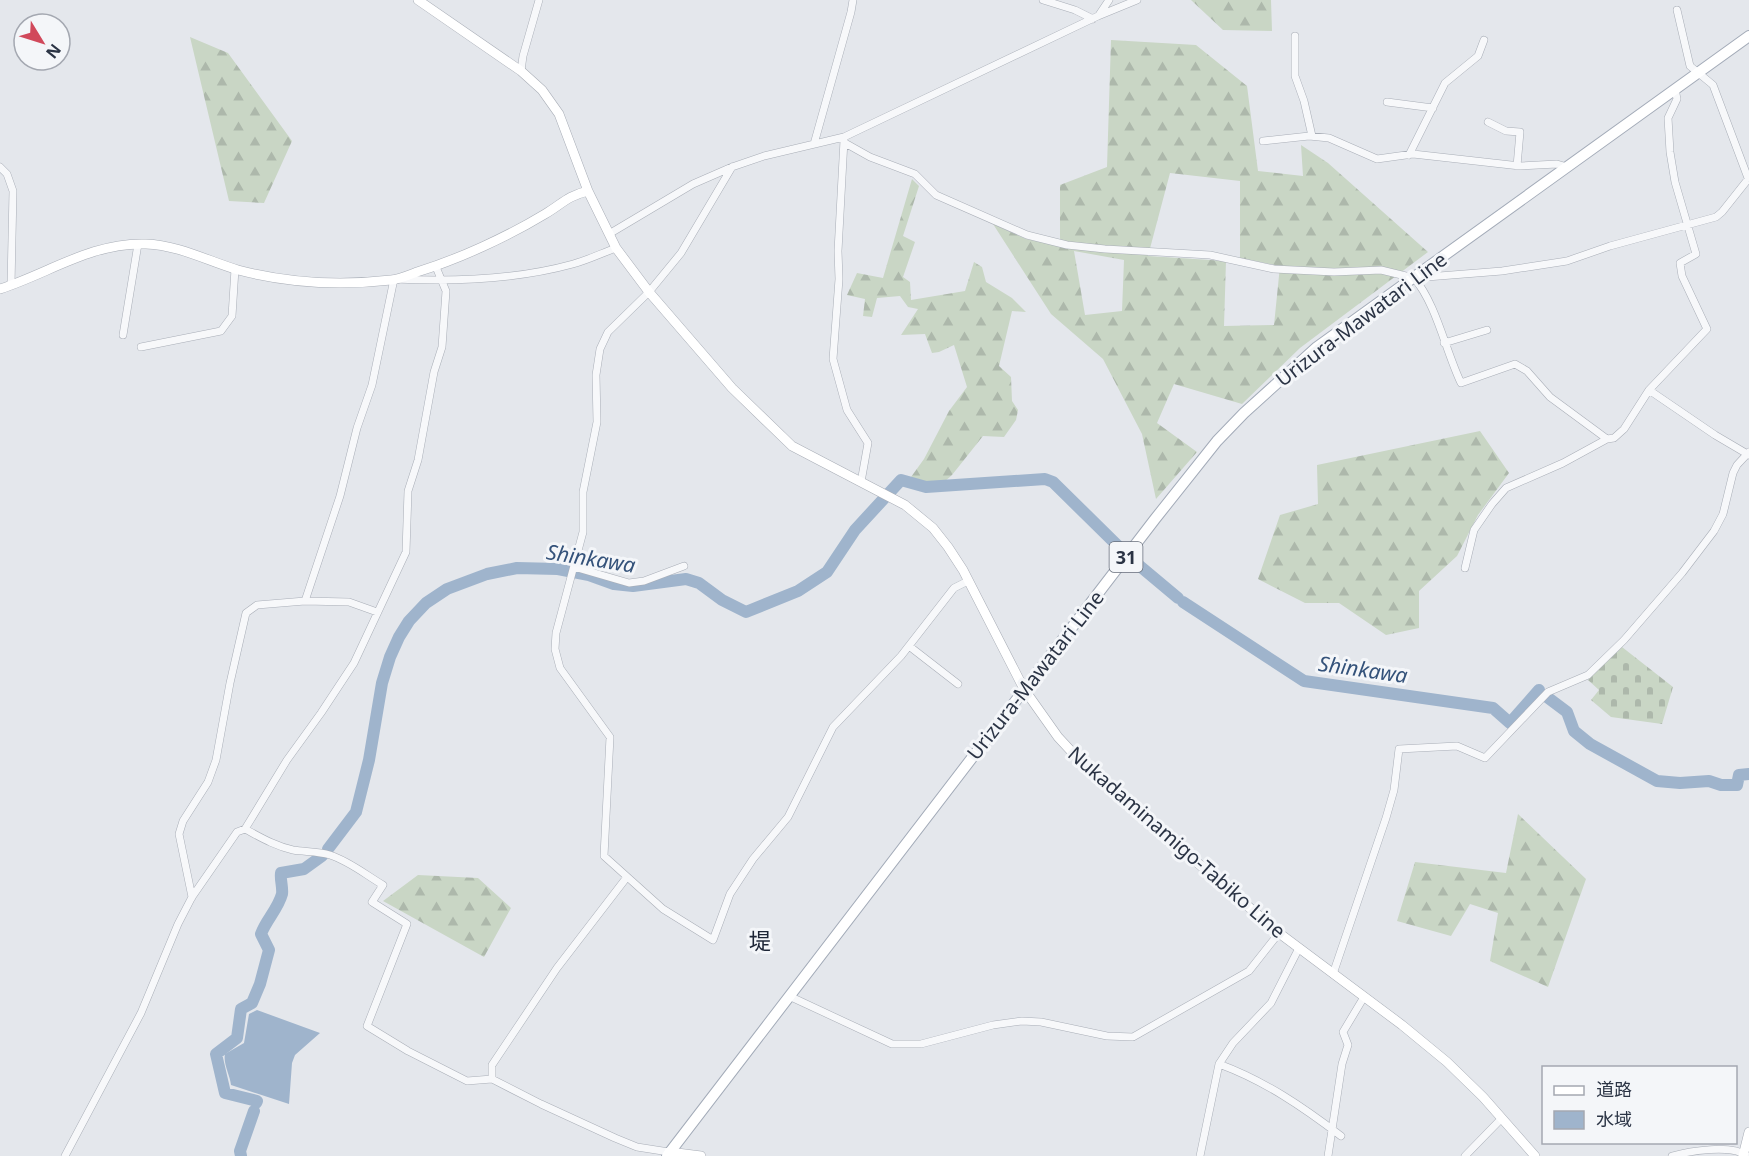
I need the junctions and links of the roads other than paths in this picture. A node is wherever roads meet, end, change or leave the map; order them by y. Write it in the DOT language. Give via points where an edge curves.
graph roads {
  1 [pos="417,0"];
  2 [pos="538,0"];
  3 [pos="853,0"];
  4 [pos="1043,0"];
  5 [pos="1109,0"];
  6 [pos="1137,0"];
  7 [pos="1677,10"];
  8 [pos="1095,18"];
  9 [pos="1295,36"];
  10 [pos="1749,36"];
  11 [pos="1484,40"];
  12 [pos="521,71"];
  13 [pos="1699,72"];
  14 [pos="1676,89"];
  15 [pos="1387,102"];
  16 [pos="1433,108"];
  17 [pos="1488,122"];
  18 [pos="1312,136"];
  19 [pos="844,140"];
  20 [pos="1263,141"];
  21 [pos="814,144"];
  22 [pos="1409,155"];
  23 [pos="1517,166"];
  24 [pos="0,167"];
  25 [pos="732,167"];
  26 [pos="1567,168"];
  27 [pos="1748,178"];
  28 [pos="588,191"];
  29 [pos="1688,224"];
  30 [pos="609,234"];
  31 [pos="138,244"];
  32 [pos="616,248"];
  33 [pos="436,267"];
  34 [pos="235,269"];
  35 [pos="1414,278"];
  36 [pos="394,279"];
  37 [pos="441,281"];
  38 [pos="11,285"];
  39 [pos="0,289"];
  40 [pos="648,292"];
  41 [pos="1487,330"];
  42 [pos="123,335"];
  43 [pos="1444,343"];
  44 [pos="141,347"];
  45 [pos="1649,390"];
  46 [pos="1607,439"];
  47 [pos="1748,453"];
  48 [pos="861,482"];
  49 [pos="684,566"];
  50 [pos="1465,568"];
  51 [pos="573,570"];
  52 [pos="968,581"];
  53 [pos="305,601"];
  54 [pos="377,612"];
  55 [pos="909,646"];
  56 [pos="958,684"];
  57 [pos="1024,688"];
  58 [pos="245,830"];
  59 [pos="627,878"];
  60 [pos="192,897"];
  61 [pos="1279,933"];
  62 [pos="1299,948"];
  63 [pos="1333,974"];
  64 [pos="789,996"];
  65 [pos="1364,997"];
  66 [pos="1219,1064"];
  67 [pos="492,1079"];
  68 [pos="1502,1118"];
  69 [pos="1330,1128"];
  70 [pos="1749,1132"];
  71 [pos="1341,1136"];
  72 [pos="668,1154"];
  73 [pos="1744,1155"];
  74 [pos="65,1156"];
  75 [pos="701,1156"];
  76 [pos="1200,1156"];
  77 [pos="1328,1156"];
  78 [pos="1465,1156"];
  79 [pos="1535,1156"];
  80 [pos="1672,1156"];
  1 -- 12 [label="main road, Nukadaminamigo-Tabiko Line"];
  2 -- 12 [label="street"];
  3 -- 21 [label="street"];
  4 -- 8 [label="street"];
  5 -- 8 [label="street"];
  6 -- 8 [label="street"];
  7 -- 13 [label="street" via="1690,66"];
  8 -- 19 [label="street"];
  9 -- 18 [label="street" via="1295,76"];
  10 -- 13 [label="main road, Urizura-Mawatari Line / 31"];
  11 -- 16 [label="street" via="1478,56 1445,83"];
  12 -- 28 [label="main road, Nukadaminamigo-Tabiko Line" via="542,90 559,114"];
  13 -- 14 [label="main road, Urizura-Mawatari Line / 31"];
  13 -- 27 [label="street" via="1713,85"];
  14 -- 26 [label="main road, Urizura-Mawatari Line / 31"];
  14 -- 29 [label="street" via="1677,99 1668,118 1670,152"];
  15 -- 16 [label="street"];
  16 -- 22 [label="street"];
  17 -- 23 [label="street" via="1520,132"];
  18 -- 20 [label="street"];
  18 -- 22 [label="street" via="1329,138 1377,159"];
  19 -- 21 [label="street"];
  19 -- 35 [label="street" via="870,157 915,174 936,195 1027,236 1105,249 1210,255 1274,268 1381,270"];
  19 -- 48 [label="street" via="833,359 847,410 868,443"];
  21 -- 25 [label="street"];
  22 -- 23 [label="street"];
  23 -- 26 [label="street" via="1557,164"];
  24 -- 38 [label="street" via="13,191"];
  25 -- 30 [label="street" via="693,184"];
  25 -- 40 [label="street" via="681,253"];
  26 -- 35 [label="main road, Urizura-Mawatari Line / 31"];
  27 -- 29 [label="street" via="1716,217"];
  28 -- 30 [label="main road, Nukadaminamigo-Tabiko Line"];
  28 -- 33 [label="main road" via="572,194 545,214"];
  29 -- 35 [label="street" via="1567,261"];
  29 -- 45 [label="street" via="1696,254 1680,263 1682,276 1707,329"];
  30 -- 32 [label="main road, Nukadaminamigo-Tabiko Line"];
  31 -- 34 [label="main road" via="186,252"];
  31 -- 38 [label="main road" via="84,254"];
  31 -- 42 [label="street"];
  32 -- 37 [label="street" via="547,269 489,279"];
  32 -- 40 [label="main road, Nukadaminamigo-Tabiko Line"];
  33 -- 36 [label="main road"];
  33 -- 37 [label="street"];
  34 -- 36 [label="main road" via="306,282"];
  34 -- 44 [label="street" via="232,316 221,331"];
  35 -- 43 [label="street" via="1422,288"];
  35 -- 57 [label="main road, Urizura-Mawatari Line / 31" via="1317,347 1237,420"];
  36 -- 37 [label="street"];
  36 -- 53 [label="street" via="372,385"];
  37 -- 54 [label="street" via="446,291 442,347 408,491 406,552"];
  38 -- 39 [label="main road"];
  40 -- 48 [label="main road, Nukadaminamigo-Tabiko Line" via="732,388 792,446"];
  40 -- 51 [label="street" via="608,333 600,349 597,422 583,492 583,532"];
  41 -- 43 [label="street"];
  43 -- 46 [label="street" via="1461,383 1515,364"];
  45 -- 46 [label="street" via="1624,429"];
  45 -- 47 [label="street"];
  46 -- 50 [label="street" via="1506,488 1474,530"];
  47 -- 63 [label="street" via="1737,465 1714,531 1675,582 1588,675 1548,692 1485,758 1457,746 1399,749 1386,818"];
  48 -- 52 [label="main road, Nukadaminamigo-Tabiko Line" via="905,505 933,528"];
  49 -- 51 [label="street" via="629,583"];
  51 -- 59 [label="street" via="555,649 560,668 610,737 604,856"];
  52 -- 55 [label="street" via="954,588"];
  52 -- 57 [label="main road, Nukadaminamigo-Tabiko Line"];
  53 -- 54 [label="street" via="349,602"];
  53 -- 60 [label="street" via="257,605 244,616 216,759 179,834"];
  54 -- 58 [label="street" via="354,663 287,760"];
  55 -- 56 [label="street"];
  55 -- 59 [label="street" via="833,727 788,818 730,894 713,940 663,909"];
  57 -- 61 [label="main road, Nukadaminamigo-Tabiko Line" via="1058,737 1084,765"];
  57 -- 64 [label="main road, Urizura-Mawatari Line / 31"];
  58 -- 60 [label="street" via="237,832"];
  58 -- 67 [label="street" via="289,849 317,851 342,860 383,885 372,902 407,924 367,1026 467,1081"];
  59 -- 67 [label="street" via="556,968 492,1065"];
  60 -- 74 [label="street" via="141,1013"];
  61 -- 62 [label="main road, Nukadaminamigo-Tabiko Line"];
  61 -- 64 [label="street" via="1250,971 1133,1037 1022,1021 921,1044 892,1044"];
  62 -- 63 [label="main road, Nukadaminamigo-Tabiko Line"];
  62 -- 66 [label="street" via="1270,1004"];
  63 -- 65 [label="main road, Nukadaminamigo-Tabiko Line"];
  64 -- 72 [label="main road, Urizura-Mawatari Line / 31"];
  65 -- 68 [label="main road, Nukadaminamigo-Tabiko Line" via="1447,1062"];
  65 -- 69 [label="street" via="1343,1032 1348,1045"];
  66 -- 69 [label="street" via="1265,1084"];
  66 -- 76 [label="street"];
  67 -- 72 [label="street" via="637,1147"];
  68 -- 78 [label="street"];
  68 -- 79 [label="main road, Nukadaminamigo-Tabiko Line"];
  69 -- 71 [label="street"];
  69 -- 77 [label="street"];
  70 -- 73 [label="main road"];
  72 -- 75 [label="main road"];
  73 -- 80 [label="street" via="1715,1149"];
}
